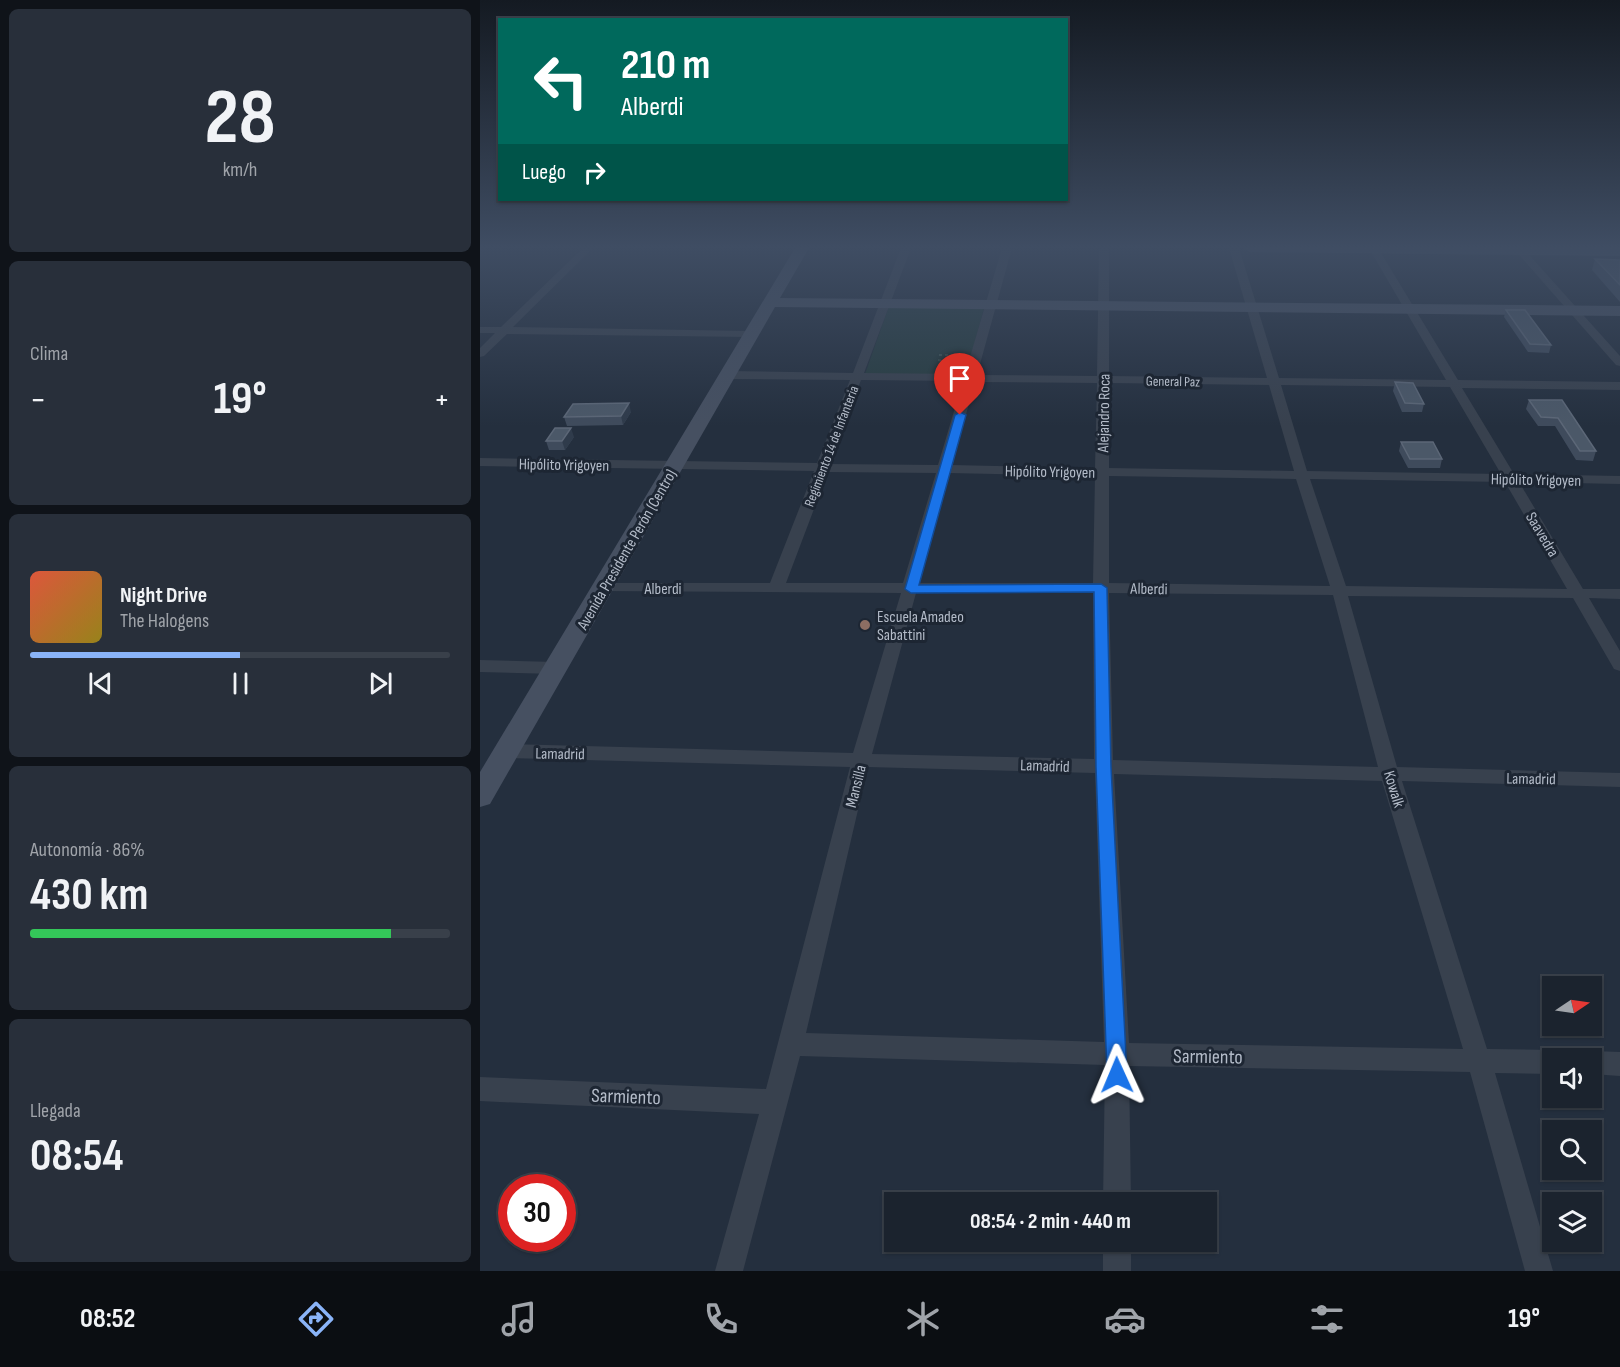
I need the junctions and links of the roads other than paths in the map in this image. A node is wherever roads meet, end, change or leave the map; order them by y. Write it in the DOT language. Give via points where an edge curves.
graph roads {
  1 [pos="527,307"];
  2 [pos="767,307"];
  3 [pos="883,307"];
  4 [pos="991,307"];
  5 [pos="1104,307"];
  6 [pos="1252,307"];
  7 [pos="1277,307"];
  8 [pos="1571,307"];
  9 [pos="1411,309"];
  10 [pos="1573,310"];
  11 [pos="1620,311"];
  12 [pos="480,330"];
  13 [pos="504,330"];
  14 [pos="750,334"];
  15 [pos="480,354"];
  16 [pos="1620,363"];
  17 [pos="967,370"];
  18 [pos="727,375"];
  19 [pos="858,376"];
  20 [pos="1104,380"];
  21 [pos="1274,382"];
  22 [pos="1454,383"];
  23 [pos="1620,386"];
  24 [pos="480,462"];
  25 [pos="674,466"];
  26 [pos="822,468"];
  27 [pos="945,470"];
  28 [pos="1102,472"];
  29 [pos="1302,476"];
  30 [pos="1509,478"];
  31 [pos="1620,480"];
  32 [pos="605,588"];
  33 [pos="1101,588"];
  34 [pos="776,589"];
  35 [pos="911,589"];
  36 [pos="1339,590"];
  37 [pos="1578,593"];
  38 [pos="1620,594"];
  39 [pos="480,666"];
  40 [pos="1620,666"];
  41 [pos="555,668"];
  42 [pos="507,751"];
  43 [pos="861,759"];
  44 [pos="1104,767"];
  45 [pos="1390,775"];
  46 [pos="1620,780"];
  47 [pos="480,796"];
  48 [pos="791,1044"];
  49 [pos="1117,1054"];
  50 [pos="1479,1061"];
  51 [pos="1542,1062"];
  52 [pos="1602,1063"];
  53 [pos="1620,1064"];
  54 [pos="480,1089"];
  55 [pos="773,1102"];
  56 [pos="1117,1192"];
  57 [pos="1117,1252"];
  58 [pos="729,1271"];
  59 [pos="1117,1271"];
  60 [pos="1539,1271"];
  1 -- 13 [label="street"];
  2 -- 14 [label="main road, Avenida Presidente Perón (Centro)"];
  3 -- 19 [label="street, Regimiento 14 de Infanteria"];
  4 -- 17 [label="street, Mansilla"];
  5 -- 20 [label="street, Alejandro Roca"];
  6 -- 21 [label="street, Kowalk"];
  7 -- 9 [label="main road"];
  8 -- 10 [label="street"];
  9 -- 10 [label="main road"];
  9 -- 22 [label="street, Saavedra"];
  10 -- 11 [label="main road"];
  10 -- 16 [label="street"];
  12 -- 13 [label="street"];
  13 -- 14 [label="street"];
  13 -- 15 [label="street"];
  14 -- 18 [label="main road, Avenida Presidente Perón (Centro)"];
  17 -- 19 [label="street, General Paz"];
  17 -- 20 [label="street, General Paz"];
  17 -- 27 [label="street, Mansilla"];
  18 -- 19 [label="street, General Paz"];
  18 -- 25 [label="main road, Avenida Presidente Perón (Centro)"];
  19 -- 26 [label="street, Regimiento 14 de Infanteria"];
  20 -- 21 [label="street, General Paz"];
  20 -- 28 [label="street, Alejandro Roca"];
  21 -- 22 [label="street, General Paz"];
  21 -- 29 [label="street, Kowalk"];
  22 -- 23 [label="street, General Paz"];
  22 -- 30 [label="street, Saavedra"];
  24 -- 25 [label="street, Hipólito Yrigoyen"];
  25 -- 26 [label="street, Hipólito Yrigoyen"];
  25 -- 32 [label="main road, Avenida Presidente Perón (Centro)"];
  26 -- 27 [label="street, Hipólito Yrigoyen"];
  26 -- 34 [label="street, Regimiento 14 de Infanteria"];
  27 -- 28 [label="street, Hipólito Yrigoyen"];
  27 -- 35 [label="street, Mansilla"];
  28 -- 29 [label="street, Hipólito Yrigoyen"];
  28 -- 33 [label="street, Alejandro Roca"];
  29 -- 30 [label="street, Hipólito Yrigoyen"];
  29 -- 36 [label="street, Kowalk"];
  30 -- 31 [label="street, Hipólito Yrigoyen"];
  30 -- 37 [label="street, Saavedra"];
  32 -- 34 [label="street, Alberdi"];
  32 -- 41 [label="main road, Avenida Presidente Perón (Centro)"];
  33 -- 35 [label="street, Alberdi"];
  33 -- 36 [label="street, Alberdi"];
  33 -- 44 [label="street, Alejandro Roca"];
  34 -- 35 [label="street, Alberdi"];
  35 -- 43 [label="street, Mansilla"];
  36 -- 37 [label="street, Alberdi"];
  36 -- 45 [label="street, Kowalk"];
  37 -- 38 [label="street, Alberdi"];
  37 -- 40 [label="street, Saavedra"];
  39 -- 41 [label="street"];
  41 -- 42 [label="main road, Avenida Presidente Perón (Centro)"];
  42 -- 43 [label="street, Lamadrid"];
  42 -- 47 [label="main road, Avenida Presidente Perón (Centro)"];
  43 -- 44 [label="street, Lamadrid"];
  43 -- 48 [label="street, Mansilla"];
  44 -- 45 [label="street, Lamadrid"];
  44 -- 49 [label="street, Alejandro Roca"];
  45 -- 46 [label="street, Lamadrid"];
  45 -- 50 [label="street, Kowalk"];
  48 -- 49 [label="street, Sarmiento"];
  48 -- 55 [label="street, Mansilla"];
  49 -- 50 [label="street, Sarmiento"];
  49 -- 56 [label="street, Alejandro Roca"];
  50 -- 51 [label="street, Sarmiento"];
  50 -- 60 [label="street, Kowalk"];
  52 -- 53 [label="street"];
  54 -- 55 [label="street, Sarmiento"];
  55 -- 58 [label="street, Mansilla"];
  57 -- 59 [label="street"];
}
